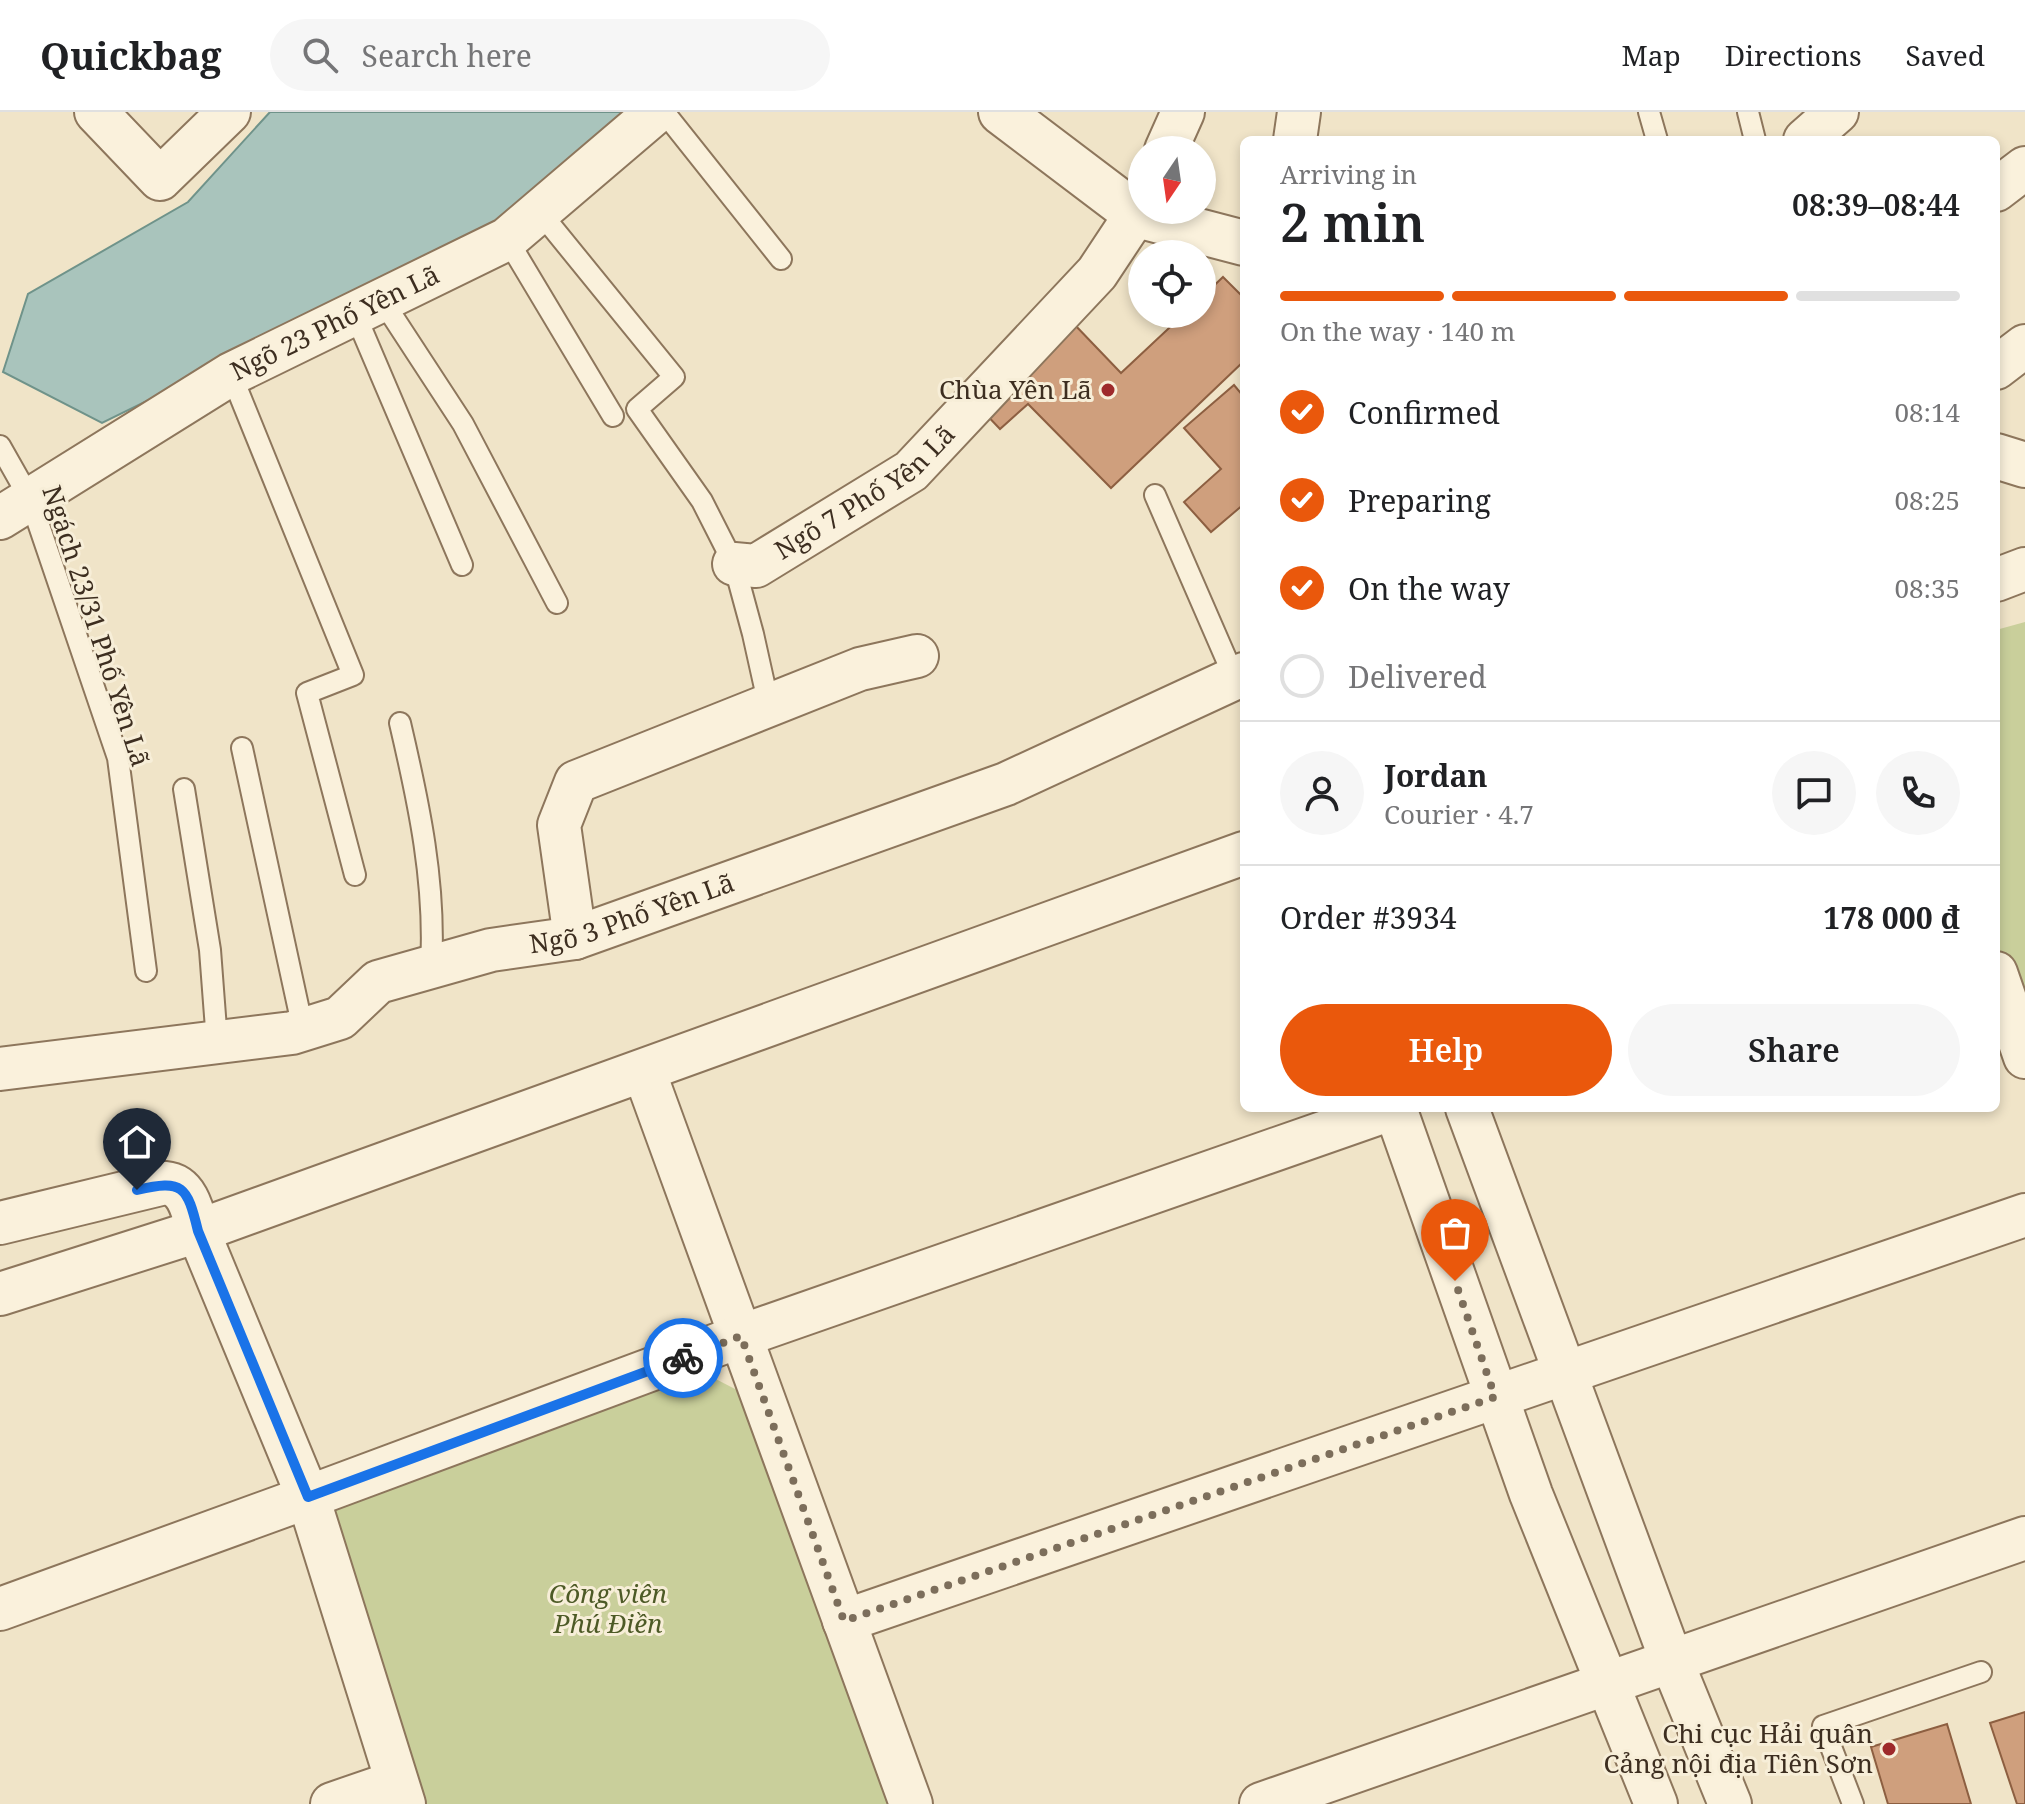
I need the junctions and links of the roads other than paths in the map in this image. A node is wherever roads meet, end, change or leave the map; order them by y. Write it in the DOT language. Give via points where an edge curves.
graph roads {
  1 [pos="96,112"];
  2 [pos="229,112"];
  3 [pos="656,112"];
  4 [pos="664,112"];
  5 [pos="1001,112"];
  6 [pos="1183,112"];
  7 [pos="1299,112"];
  8 [pos="1649,112"];
  9 [pos="1748,112"];
  10 [pos="1837,112"];
  11 [pos="1172,136"];
  12 [pos="1296,136"];
  13 [pos="1656,136"];
  14 [pos="1754,136"];
  15 [pos="1810,136"];
  16 [pos="2025,168"];
  17 [pos="2000,187"];
  18 [pos="1128,202"];
  19 [pos="539,211"];
  20 [pos="1130,224"];
  21 [pos="1184,224"];
  22 [pos="507,239"];
  23 [pos="1240,242"];
  24 [pos="781,259"];
  25 [pos="369,307"];
  26 [pos="2025,346"];
  27 [pos="2000,365"];
  28 [pos="231,374"];
  29 [pos="613,416"];
  30 [pos="0,446"];
  31 [pos="1155,495"];
  32 [pos="15,508"];
  33 [pos="734,564"];
  34 [pos="462,565"];
  35 [pos="2025,569"];
  36 [pos="2000,578"];
  37 [pos="557,603"];
  38 [pos="917,656"];
  39 [pos="1239,676"];
  40 [pos="769,706"];
  41 [pos="400,723"];
  42 [pos="242,748"];
  43 [pos="184,789"];
  44 [pos="1240,854"];
  45 [pos="355,875"];
  46 [pos="575,938"];
  47 [pos="431,967"];
  48 [pos="146,971"];
  49 [pos="2000,985"];
  50 [pos="303,1029"];
  51 [pos="217,1042"];
  52 [pos="2025,1057"];
  53 [pos="0,1069"];
  54 [pos="644,1071"];
  55 [pos="1384,1112"];
  56 [pos="1396,1112"];
  57 [pos="1469,1112"];
  58 [pos="2025,1215"];
  59 [pos="0,1223"];
  60 [pos="198,1231"];
  61 [pos="0,1294"];
  62 [pos="741,1336"];
  63 [pos="1567,1372"];
  64 [pos="1495,1397"];
  65 [pos="308,1497"];
  66 [pos="2025,1538"];
  67 [pos="0,1609"];
  68 [pos="844,1621"];
  69 [pos="1672,1662"];
  70 [pos="1981,1672"];
  71 [pos="1608,1684"];
  72 [pos="400,1793"];
  73 [pos="332,1804"];
  74 [pos="911,1804"];
  75 [pos="1261,1804"];
  76 [pos="1656,1804"];
  77 [pos="1730,1804"];
  78 [pos="1853,1804"];
  1 -- 2 [label="street" via="160,179"];
  3 -- 19 [label="street, Ngõ 23 Phố Yên Lã"];
  4 -- 24 [label="lane"];
  5 -- 18 [label="street"];
  6 -- 11 [label="street"];
  7 -- 12 [label="street"];
  8 -- 13 [label="lane"];
  9 -- 14 [label="lane"];
  10 -- 15 [label="street"];
  16 -- 17 [label="street"];
  19 -- 22 [label="street, Ngõ 23 Phố Yên Lã"];
  19 -- 33 [label="lane" via="674,377 637,409 702,501"];
  20 -- 33 [label="street, Ngõ 7 Phố Yên Lã" via="1097,273 911,471 756,566"];
  21 -- 23 [label="street"];
  22 -- 25 [label="street, Ngõ 23 Phố Yên Lã"];
  22 -- 29 [label="lane"];
  25 -- 28 [label="street, Ngõ 23 Phố Yên Lã"];
  25 -- 34 [label="lane"];
  25 -- 37 [label="lane" via="463,424"];
  26 -- 27 [label="street"];
  28 -- 32 [label="street, Ngõ 23 Phố Yên Lã"];
  28 -- 45 [label="lane" via="353,675 307,693"];
  30 -- 32 [label="lane, Ngách 23/31 Phố Yên Lã"];
  31 -- 39 [label="lane"];
  32 -- 48 [label="lane, Ngách 23/31 Phố Yên Lã" via="118,758"];
  33 -- 40 [label="lane"];
  35 -- 36 [label="street"];
  38 -- 40 [label="street" via="860,669"];
  39 -- 46 [label="street, Ngõ 3 Phố Yên Lã" via="1006,784"];
  40 -- 46 [label="street" via="576,782 559,825"];
  41 -- 47 [label="lane" via="420,805 434,921"];
  42 -- 50 [label="lane"];
  43 -- 51 [label="lane" via="210,950"];
  44 -- 54 [label="street"];
  46 -- 47 [label="street, Ngõ 3 Phố Yên Lã" via="491,950"];
  47 -- 50 [label="street, Ngõ 3 Phố Yên Lã" via="378,982 340,1018"];
  49 -- 52 [label="street"];
  50 -- 51 [label="street, Ngõ 3 Phố Yên Lã"];
  51 -- 53 [label="street, Ngõ 3 Phố Yên Lã"];
  54 -- 60 [label="street"];
  54 -- 62 [label="street"];
  55 -- 62 [label="street"];
  56 -- 64 [label="street"];
  57 -- 63 [label="street"];
  58 -- 63 [label="street"];
  59 -- 60 [label="street" via="165,1183 186,1194"];
  60 -- 61 [label="street"];
  60 -- 65 [label="street"];
  62 -- 65 [label="street"];
  62 -- 68 [label="street"];
  63 -- 64 [label="street"];
  63 -- 69 [label="street"];
  64 -- 68 [label="street"];
  64 -- 71 [label="street"];
  65 -- 67 [label="street"];
  65 -- 72 [label="street"];
  66 -- 69 [label="street"];
  68 -- 74 [label="street"];
  69 -- 71 [label="street"];
  69 -- 77 [label="street"];
  70 -- 78 [label="lane" via="1823,1726"];
  71 -- 75 [label="street"];
  71 -- 76 [label="street"];
  72 -- 73 [label="street"];
}
